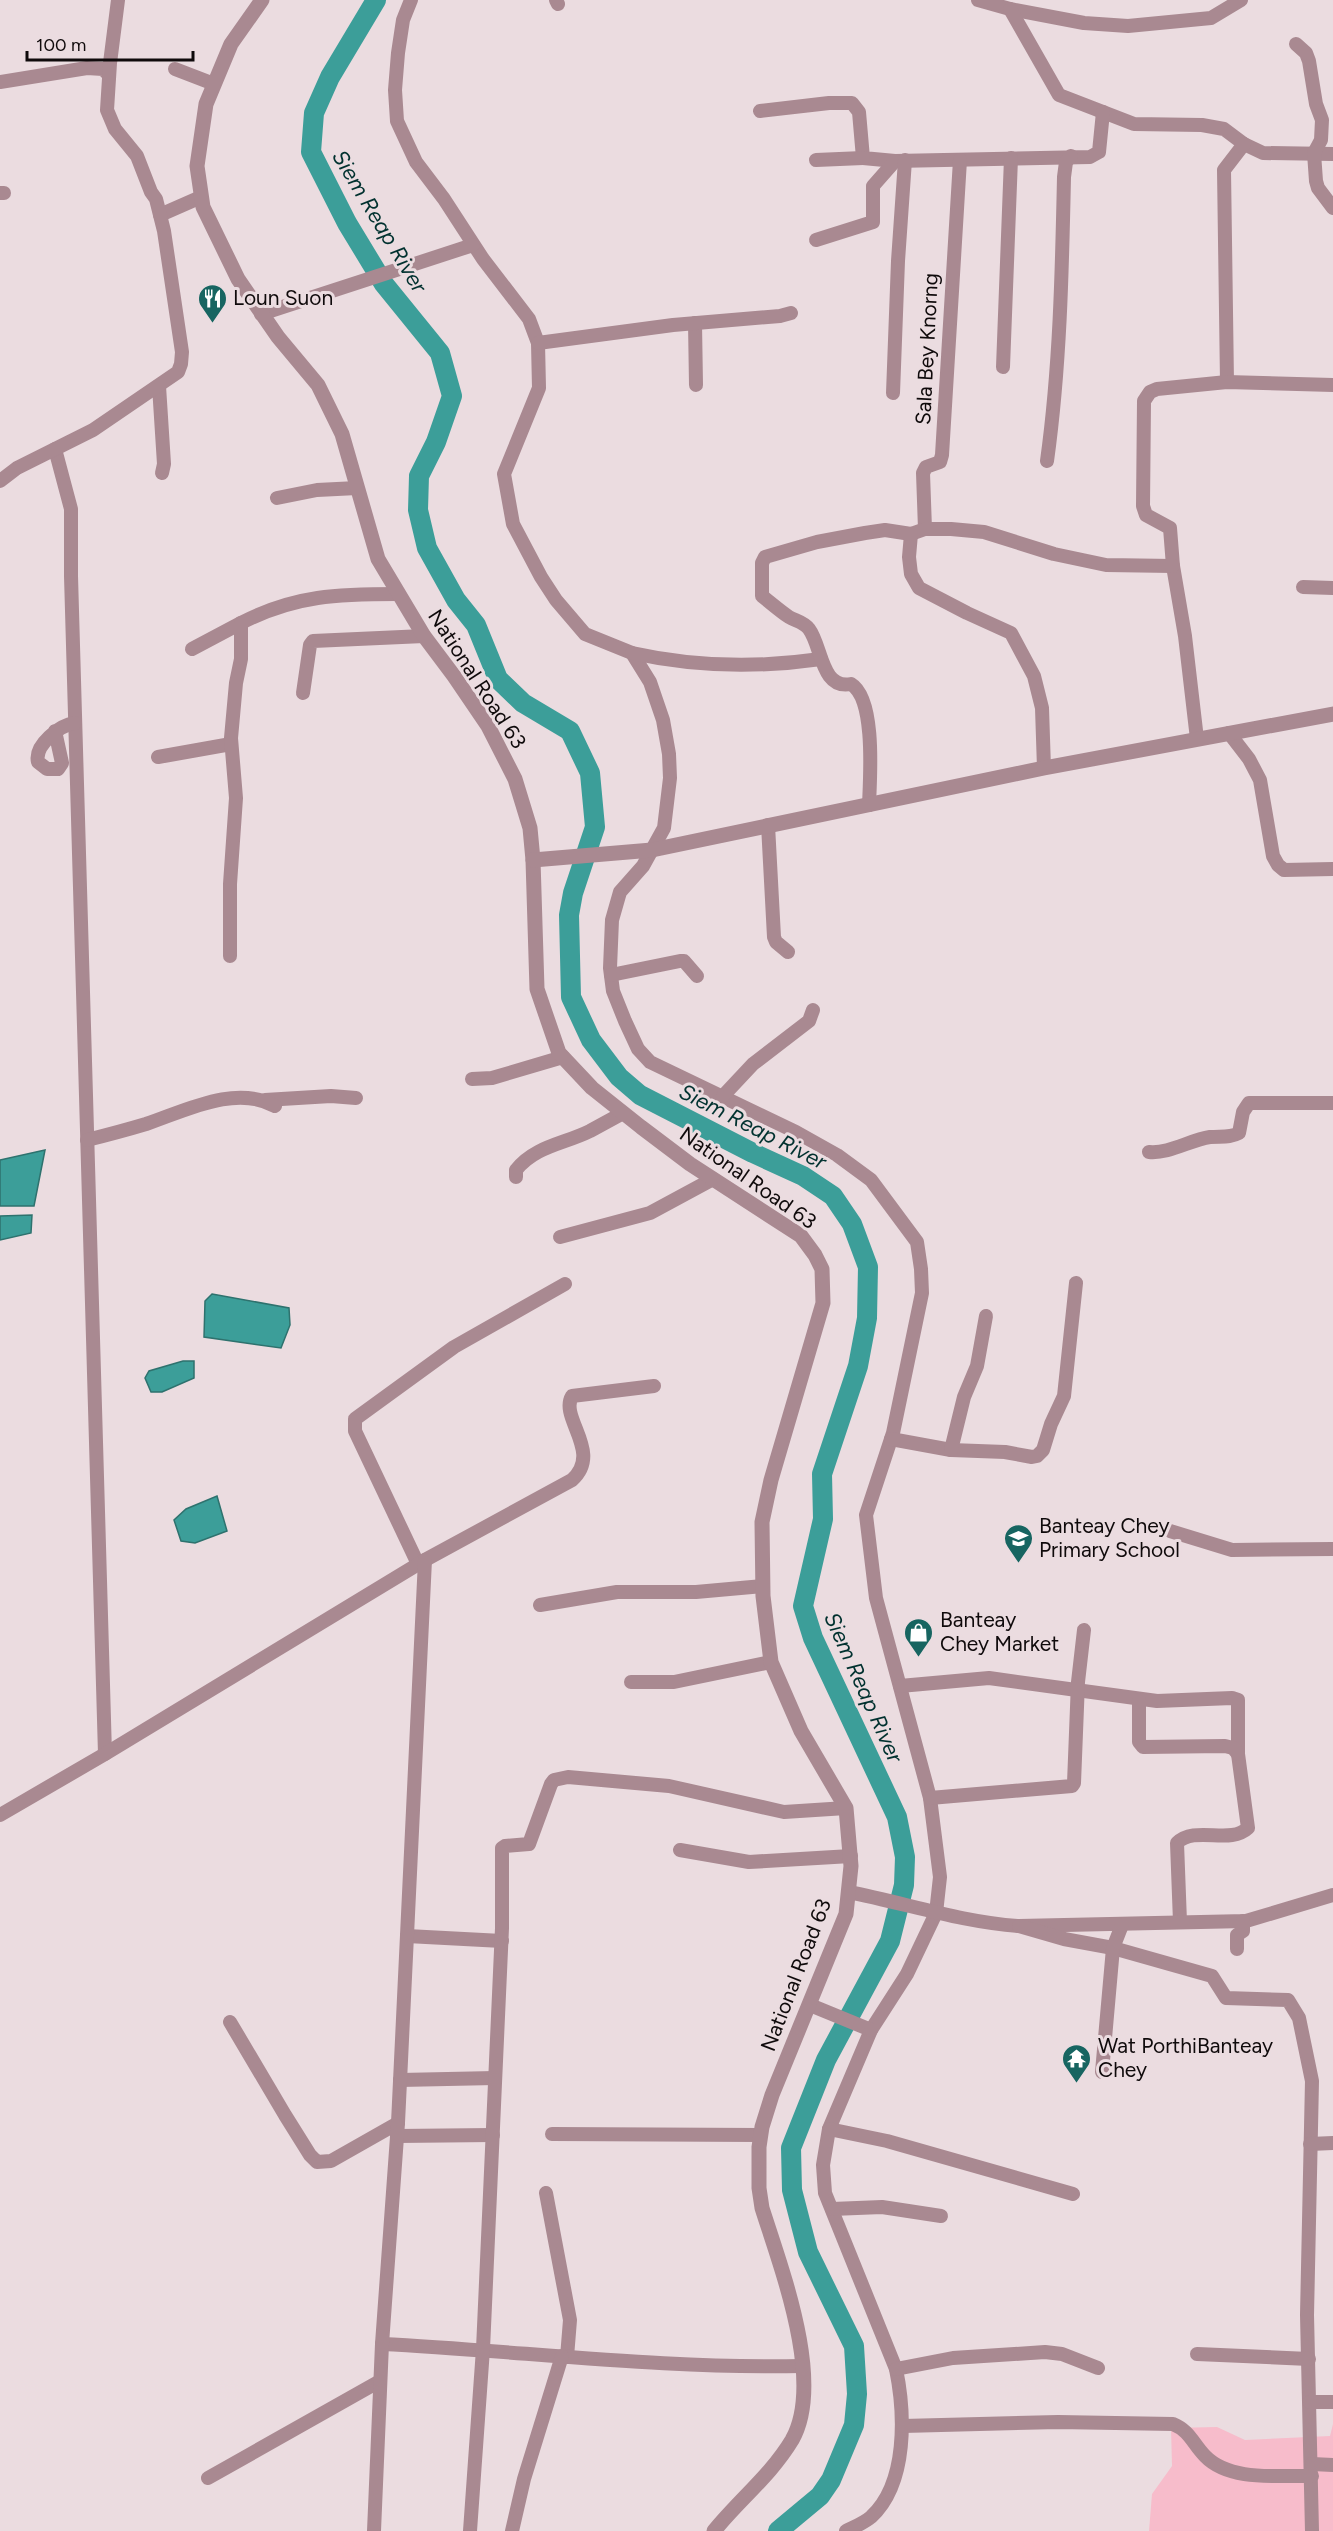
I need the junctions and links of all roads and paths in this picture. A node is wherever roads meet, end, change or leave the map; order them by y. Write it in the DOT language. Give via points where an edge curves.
graph roads {
  1 [pos="118,0"];
  2 [pos="262,0"];
  3 [pos="411,0"];
  4 [pos="978,0"];
  5 [pos="1241,0"];
  6 [pos="1010,9"];
  7 [pos="1296,44"];
  8 [pos="175,69"];
  9 [pos="109,75"];
  10 [pos="0,82"];
  11 [pos="214,84"];
  12 [pos="760,111"];
  13 [pos="1103,112"];
  14 [pos="1244,144"];
  15 [pos="1314,153"];
  16 [pos="1333,154"];
  17 [pos="1071,156"];
  18 [pos="863,158"];
  19 [pos="1011,158"];
  20 [pos="816,160"];
  21 [pos="900,160"];
  22 [pos="960,160"];
  23 [pos="201,197"];
  24 [pos="1333,208"];
  25 [pos="160,215"];
  26 [pos="816,240"];
  27 [pos="473,246"];
  28 [pos="791,313"];
  29 [pos="261,314"];
  30 [pos="695,323"];
  31 [pos="538,343"];
  32 [pos="1003,368"];
  33 [pos="1227,382"];
  34 [pos="696,385"];
  35 [pos="1333,385"];
  36 [pos="159,386"];
  37 [pos="893,393"];
  38 [pos="55,449"];
  39 [pos="1047,461"];
  40 [pos="162,473"];
  41 [pos="0,481"];
  42 [pos="357,488"];
  43 [pos="277,498"];
  44 [pos="925,530"];
  45 [pos="911,534"];
  46 [pos="1173,566"];
  47 [pos="1303,587"];
  48 [pos="1333,588"];
  49 [pos="398,594"];
  50 [pos="241,623"];
  51 [pos="424,636"];
  52 [pos="192,649"];
  53 [pos="632,653"];
  54 [pos="821,659"];
  55 [pos="303,693"];
  56 [pos="1333,714"];
  57 [pos="75,723"];
  58 [pos="55,731"];
  59 [pos="1229,733"];
  60 [pos="1197,739"];
  61 [pos="231,744"];
  62 [pos="158,757"];
  63 [pos="1044,768"];
  64 [pos="869,805"];
  65 [pos="768,825"];
  66 [pos="646,851"];
  67 [pos="533,860"];
  68 [pos="1333,869"];
  69 [pos="788,951"];
  70 [pos="230,956"];
  71 [pos="611,975"];
  72 [pos="697,976"];
  73 [pos="813,1010"];
  74 [pos="563,1057"];
  75 [pos="472,1079"];
  76 [pos="723,1095"];
  77 [pos="356,1098"];
  78 [pos="1333,1103"];
  79 [pos="623,1113"];
  80 [pos="87,1140"];
  81 [pos="1149,1152"];
  82 [pos="516,1177"];
  83 [pos="713,1179"];
  84 [pos="560,1237"];
  85 [pos="1076,1283"];
  86 [pos="565,1284"];
  87 [pos="986,1316"];
  88 [pos="654,1386"];
  89 [pos="891,1439"];
  90 [pos="951,1450"];
  91 [pos="1170,1531"];
  92 [pos="1333,1549"];
  93 [pos="422,1562"];
  94 [pos="763,1586"];
  95 [pos="540,1605"];
  96 [pos="1084,1630"];
  97 [pos="771,1662"];
  98 [pos="632,1682"];
  99 [pos="900,1686"];
  100 [pos="1077,1692"];
  101 [pos="1139,1700"];
  102 [pos="105,1754"];
  103 [pos="1238,1754"];
  104 [pos="930,1798"];
  105 [pos="846,1808"];
  106 [pos="0,1815"];
  107 [pos="680,1850"];
  108 [pos="851,1856"];
  109 [pos="848,1892"];
  110 [pos="1333,1895"];
  111 [pos="936,1913"];
  112 [pos="1243,1921"];
  113 [pos="1180,1922"];
  114 [pos="1122,1925"];
  115 [pos="1018,1926"];
  116 [pos="407,1936"];
  117 [pos="501,1941"];
  118 [pos="1113,1948"];
  119 [pos="1237,1949"];
  120 [pos="810,2005"];
  121 [pos="230,2022"];
  122 [pos="866,2028"];
  123 [pos="1102,2072"];
  124 [pos="495,2078"];
  125 [pos="400,2080"];
  126 [pos="398,2129"];
  127 [pos="829,2129"];
  128 [pos="552,2134"];
  129 [pos="493,2135"];
  130 [pos="760,2135"];
  131 [pos="1333,2143"];
  132 [pos="1311,2144"];
  133 [pos="546,2193"];
  134 [pos="1073,2194"];
  135 [pos="832,2209"];
  136 [pos="941,2216"];
  137 [pos="382,2344"];
  138 [pos="483,2349"];
  139 [pos="1197,2354"];
  140 [pos="565,2356"];
  141 [pos="1309,2359"];
  142 [pos="802,2366"];
  143 [pos="1098,2368"];
  144 [pos="896,2369"];
  145 [pos="380,2382"];
  146 [pos="1310,2402"];
  147 [pos="1333,2402"];
  148 [pos="903,2426"];
  149 [pos="1333,2464"];
  150 [pos="1312,2470"];
  151 [pos="208,2478"];
  152 [pos="373,2531"];
  153 [pos="470,2531"];
  154 [pos="512,2531"];
  155 [pos="714,2531"];
  156 [pos="846,2531"];
  157 [pos="1312,2531"];
  1 -- 9 [label="street"];
  2 -- 11 [label="street, National Road 63" via="231,44"];
  3 -- 27 [label="street" via="403,20 399,53 397,121 416,162"];
  4 -- 6 [label="street"];
  5 -- 6 [label="street" via="1211,18 1128,26 1084,23"];
  6 -- 13 [label="street" via="1059,95"];
  7 -- 15 [label="street" via="1309,60 1322,120 1321,140"];
  8 -- 11 [label="street"];
  9 -- 10 [label="street" via="103,69 87,68"];
  9 -- 25 [label="street" via="107,110 115,129 137,156"];
  11 -- 23 [label="street, National Road 63" via="200,137 197,166"];
  12 -- 18 [label="street" via="852,102 859,111"];
  13 -- 14 [label="street" via="1134,124 1224,129"];
  13 -- 17 [label="street" via="1099,152 1090,157"];
  14 -- 15 [label="street" via="1263,153"];
  14 -- 33 [label="street" via="1224,170"];
  15 -- 16 [label="street"];
  15 -- 24 [label="street" via="1318,188"];
  17 -- 19 [label="street"];
  17 -- 39 [label="street" via="1064,177 1060,309"];
  18 -- 20 [label="street"];
  18 -- 21 [label="street"];
  19 -- 22 [label="street"];
  19 -- 32 [label="street"];
  21 -- 22 [label="street"];
  21 -- 26 [label="street" via="873,186 873,222"];
  21 -- 37 [label="street"];
  22 -- 44 [label="street, Sala Bey Knorng" via="942,454 940,462 926,467 923,473"];
  23 -- 25 [label="street"];
  23 -- 29 [label="street, National Road 63" via="238,279"];
  25 -- 36 [label="street" via="182,352 178,372"];
  27 -- 29 [label="street"];
  27 -- 31 [label="street" via="529,319"];
  28 -- 30 [label="street"];
  29 -- 42 [label="street, National Road 63" via="318,385 342,435"];
  30 -- 31 [label="street"];
  30 -- 34 [label="street"];
  31 -- 53 [label="street" via="539,388 504,474 513,524 546,585 585,634"];
  33 -- 35 [label="street"];
  33 -- 46 [label="street" via="1156,389 1144,401 1143,506 1146,515 1170,528"];
  36 -- 38 [label="street" via="93,430"];
  36 -- 40 [label="street"];
  38 -- 41 [label="street"];
  38 -- 57 [label="street" via="71,509"];
  42 -- 43 [label="street" via="316,490"];
  42 -- 49 [label="street, National Road 63" via="378,560"];
  44 -- 45 [label="street"];
  44 -- 46 [label="street" via="984,532 1106,565"];
  45 -- 54 [label="street" via="865,533 765,557 762,597 811,631"];
  45 -- 63 [label="street" via="911,574 919,588 1011,633 1034,676 1042,708"];
  46 -- 60 [label="street"];
  47 -- 48 [label="street"];
  49 -- 50 [label="street" via="299,600"];
  49 -- 51 [label="street, National Road 63"];
  50 -- 52 [label="street"];
  50 -- 61 [label="street"];
  51 -- 55 [label="street" via="313,641"];
  51 -- 67 [label="street, National Road 63" via="477,710 515,779 530,828"];
  53 -- 54 [label="street" via="674,662 722,665 757,666"];
  53 -- 66 [label="street" via="650,682 669,754 664,828"];
  54 -- 64 [label="street" via="835,683 858,688 864,702"];
  56 -- 59 [label="street"];
  57 -- 58 [label="street"];
  57 -- 80 [label="street"];
  59 -- 60 [label="street"];
  59 -- 68 [label="street" via="1260,780 1278,865 1284,870"];
  60 -- 63 [label="street"];
  61 -- 62 [label="street"];
  61 -- 70 [label="street" via="236,798"];
  63 -- 64 [label="street"];
  64 -- 65 [label="street"];
  65 -- 66 [label="street"];
  65 -- 69 [label="street" via="774,937"];
  66 -- 67 [label="street"];
  66 -- 71 [label="street" via="643,866 620,892 612,920"];
  67 -- 74 [label="street, National Road 63" via="537,989"];
  71 -- 72 [label="street" via="684,961"];
  71 -- 76 [label="street" via="631,1034 650,1062"];
  73 -- 76 [label="street" via="809,1021 753,1064"];
  74 -- 75 [label="street" via="500,1077"];
  74 -- 79 [label="street, National Road 63"];
  76 -- 89 [label="street" via="827,1149 872,1180 917,1242 922,1293"];
  77 -- 80 [label="street" via="331,1096 270,1103 251,1097 221,1099"];
  78 -- 81 [label="street" via="1249,1103 1235,1136"];
  79 -- 82 [label="street" via="589,1132 532,1155 516,1170"];
  79 -- 83 [label="street, National Road 63"];
  80 -- 102 [label="street"];
  83 -- 84 [label="street" via="650,1213"];
  83 -- 94 [label="street, National Road 63" via="801,1236 815,1255 823,1277 824,1303 762,1522"];
  85 -- 90 [label="street" via="1064,1396 1043,1449 1032,1457"];
  86 -- 93 [label="street" via="454,1347 355,1419 355,1431"];
  87 -- 90 [label="street" via="977,1366 964,1397"];
  88 -- 93 [label="street" via="572,1396 569,1406 583,1452 580,1473"];
  89 -- 90 [label="street"];
  89 -- 99 [label="street" via="866,1515 876,1598"];
  91 -- 92 [label="street" via="1232,1550"];
  93 -- 102 [label="street"];
  93 -- 116 [label="street"];
  94 -- 95 [label="street" via="617,1592"];
  94 -- 97 [label="street, National Road 63"];
  96 -- 100 [label="street"];
  97 -- 98 [label="street" via="674,1682"];
  97 -- 105 [label="street, National Road 63" via="801,1731"];
  99 -- 100 [label="street" via="989,1678"];
  99 -- 104 [label="street"];
  100 -- 101 [label="street"];
  100 -- 104 [label="street" via="1072,1786"];
  101 -- 103 [label="street" via="1140,1746 1226,1746"];
  101 -- 103 [label="street" via="1238,1700"];
  102 -- 106 [label="street"];
  103 -- 113 [label="street" via="1248,1828 1240,1833 1190,1836 1177,1844"];
  104 -- 111 [label="street" via="940,1877"];
  105 -- 108 [label="street, National Road 63"];
  105 -- 117 [label="street" via="784,1812 669,1786 580,1776 554,1780 531,1842 502,1848"];
  107 -- 108 [label="street" via="749,1862"];
  108 -- 109 [label="street, National Road 63"];
  109 -- 111 [label="street" via="920,1906"];
  109 -- 120 [label="street, National Road 63" via="846,1914"];
  110 -- 112 [label="street"];
  111 -- 115 [label="street"];
  111 -- 122 [label="street" via="908,1974"];
  112 -- 113 [label="street"];
  112 -- 119 [label="street"];
  113 -- 114 [label="street"];
  114 -- 115 [label="street"];
  114 -- 118 [label="street"];
  115 -- 118 [label="street"];
  116 -- 117 [label="street"];
  116 -- 125 [label="street"];
  117 -- 124 [label="street"];
  118 -- 123 [label="street"];
  118 -- 132 [label="street" via="1212,1976 1226,1998 1288,2000 1299,2018 1312,2081"];
  120 -- 122 [label="street"];
  120 -- 130 [label="street, National Road 63" via="772,2095"];
  121 -- 126 [label="street" via="317,2162 331,2162"];
  122 -- 127 [label="street"];
  124 -- 125 [label="street"];
  124 -- 129 [label="street"];
  125 -- 126 [label="street"];
  126 -- 129 [label="street"];
  126 -- 137 [label="street"];
  127 -- 134 [label="street" via="887,2141"];
  127 -- 135 [label="street" via="823,2184"];
  128 -- 130 [label="street"];
  129 -- 138 [label="street"];
  130 -- 142 [label="street, National Road 63" via="762,2208 798,2332"];
  131 -- 132 [label="street"];
  132 -- 141 [label="street"];
  133 -- 140 [label="street" via="570,2320"];
  135 -- 136 [label="street" via="882,2207"];
  135 -- 144 [label="street"];
  137 -- 138 [label="street"];
  137 -- 145 [label="street"];
  138 -- 140 [label="street"];
  138 -- 153 [label="street"];
  139 -- 141 [label="street"];
  140 -- 142 [label="street" via="696,2367"];
  140 -- 154 [label="street" via="527,2469"];
  141 -- 146 [label="street"];
  142 -- 155 [label="street, National Road 63" via="802,2411 793,2438"];
  143 -- 144 [label="street" via="1045,2352 953,2358"];
  144 -- 148 [label="street"];
  145 -- 151 [label="street"];
  145 -- 152 [label="street"];
  146 -- 147 [label="street"];
  146 -- 150 [label="street"];
  148 -- 150 [label="street" via="1173,2424 1188,2432 1204,2456 1223,2469 1238,2473"];
  148 -- 156 [label="street" via="894,2480 885,2497 871,2517"];
  149 -- 150 [label="street"];
  150 -- 157 [label="street"];
}
